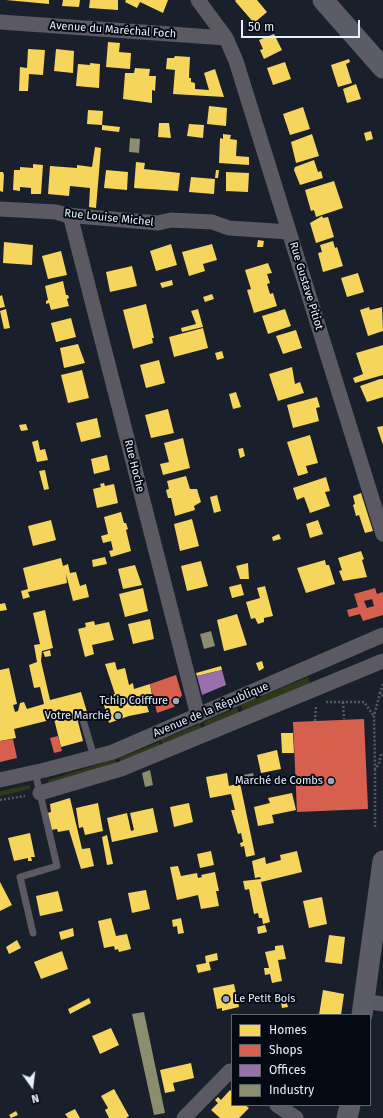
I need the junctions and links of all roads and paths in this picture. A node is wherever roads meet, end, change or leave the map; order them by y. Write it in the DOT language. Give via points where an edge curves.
graph roads {
  1 [pos="198,0"];
  2 [pos="323,0"];
  3 [pos="0,22"];
  4 [pos="226,38"];
  5 [pos="383,68"];
  6 [pos="0,209"];
  7 [pos="70,215"];
  8 [pos="289,232"];
  9 [pos="383,534"];
  10 [pos="383,636"];
  11 [pos="383,661"];
  12 [pos="383,684"];
  13 [pos="382,694"];
  14 [pos="316,702"];
  15 [pos="322,702"];
  16 [pos="343,702"];
  17 [pos="82,713"];
  18 [pos="198,716"];
  19 [pos="374,716"];
  20 [pos="344,719"];
  21 [pos="316,721"];
  22 [pos="380,754"];
  23 [pos="94,757"];
  24 [pos="375,769"];
  25 [pos="35,772"];
  26 [pos="0,780"];
  27 [pos="40,793"];
  28 [pos="0,800"];
  29 [pos="375,828"];
  30 [pos="383,862"];
  31 [pos="33,933"];
  32 [pos="370,1006"];
  33 [pos="231,1072"];
  34 [pos="278,1106"];
  35 [pos="350,1106"];
  36 [pos="184,1118"];
  37 [pos="296,1118"];
  38 [pos="347,1118"];
  1 -- 4 [label="street, Rue Gustave Pitiot"];
  2 -- 5 [label="street"];
  3 -- 4 [label="street, Avenue du Maréchal Foch"];
  4 -- 8 [label="street, Rue Gustave Pitiot" via="236,61"];
  6 -- 7 [label="street, Rue Louise Michel"];
  7 -- 8 [label="street, Rue Louise Michel" via="158,223 171,220 212,222 230,228"];
  7 -- 18 [label="street, Rue Hoche"];
  8 -- 9 [label="street, Rue Gustave Pitiot"];
  10 -- 18 [label="street, Avenue de la République"];
  11 -- 27 [label="street, Avenue de la République" via="121,769"];
  12 -- 13 [label="path"];
  13 -- 19 [label="path"];
  14 -- 21 [label="path"];
  15 -- 16 [label="path"];
  16 -- 19 [label="path" via="364,702"];
  16 -- 20 [label="path"];
  17 -- 23 [label="lane"];
  18 -- 23 [label="street, Avenue de la République" via="113,752"];
  19 -- 24 [label="path"];
  22 -- 24 [label="path" via="379,764"];
  23 -- 25 [label="street, Avenue de la République"];
  24 -- 29 [label="path"];
  25 -- 26 [label="street, Avenue de la République"];
  25 -- 27 [label="lane"];
  27 -- 28 [label="path"];
  27 -- 31 [label="lane" via="57,866 20,877"];
  30 -- 32 [label="street"];
  33 -- 36 [label="street"];
  34 -- 37 [label="street"];
  35 -- 38 [label="street"];
}
